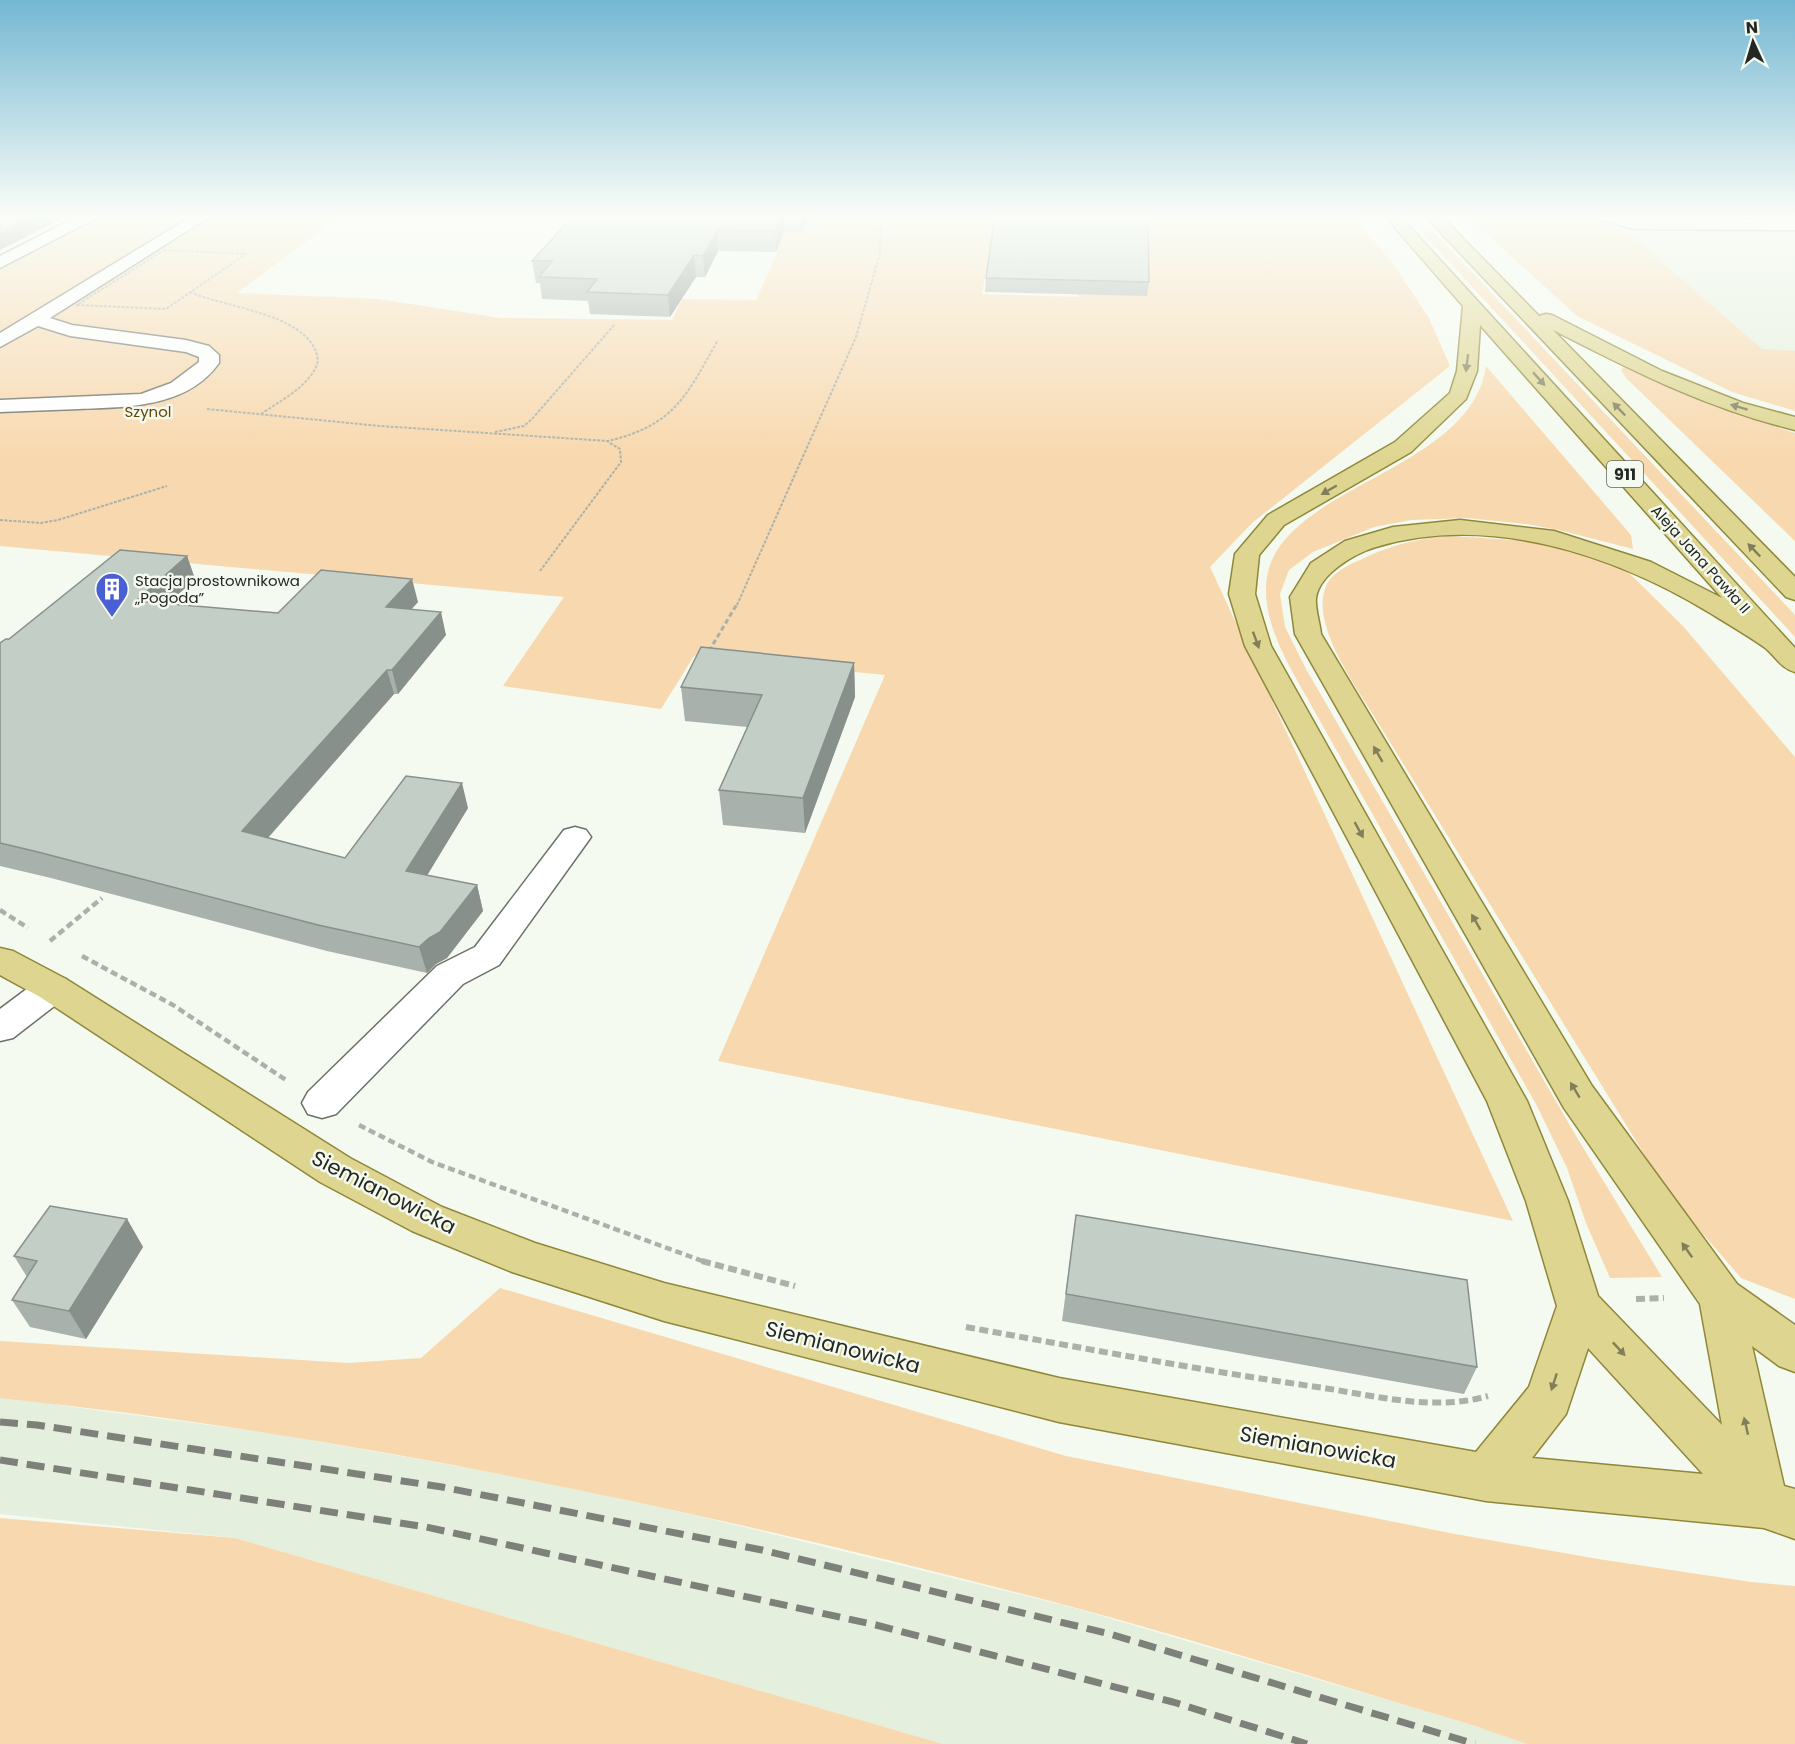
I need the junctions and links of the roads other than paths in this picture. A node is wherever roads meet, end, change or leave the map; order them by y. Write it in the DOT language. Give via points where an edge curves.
graph roads {
  1 [pos="71,296"];
  2 [pos="1464,296"];
  3 [pos="1512,296"];
  4 [pos="1519,304"];
  5 [pos="1472,305"];
  6 [pos="35,319"];
  7 [pos="0,341"];
  8 [pos="0,406"];
  9 [pos="1795,424"];
  10 [pos="1795,592"];
  11 [pos="1786,654"];
  12 [pos="575,837"];
  13 [pos="0,960"];
  14 [pos="53,988"];
  15 [pos="0,1029"];
  16 [pos="322,1103"];
  17 [pos="1721,1298"];
  18 [pos="1579,1306"];
  19 [pos="1795,1351"];
  20 [pos="1485,1477"];
  21 [pos="1785,1504"];
  1 -- 6 [label="street"];
  2 -- 5 [label="main road, Aleja Jana Pawła II / 911"];
  3 -- 4 [label="main road, 911"];
  9 -- 4 [label="main road, one-way" via="1736,407 1654,375"];
  10 -- 4 [label="main road, 911, one-way"];
  5 -- 11 [label="main road, Aleja Jana Pawła II / 911, one-way"];
  5 -- 18 [label="main road, one-way" via="1467,371 1459,395 1403,447 1276,520 1247,554 1242,594 1258,646 1507,1101 1547,1201"];
  6 -- 7 [label="street"];
  6 -- 8 [label="street" via="70,330 202,350 209,355 209,363 186,383 157,397 118,403"];
  17 -- 11 [label="main road, one-way" via="1578,1097 1308,634 1303,597 1320,568 1354,546 1401,532 1460,527 1546,536 1642,567 1717,606"];
  12 -- 16 [label="street" via="487,956 450,975"];
  13 -- 14 [label="main road, Siemianowicka"];
  14 -- 15 [label="street"];
  14 -- 20 [label="main road, Siemianowicka" via="335,1170 427,1219 527,1259 664,1302 1059,1400"];
  17 -- 19 [label="main road"];
  21 -- 17 [label="main road, one-way" via="1734,1371"];
  18 -- 20 [label="main road, one-way" via="1549,1399"];
  18 -- 21 [label="main road, one-way"];
  20 -- 21 [label="main road, Siemianowicka"];
}
